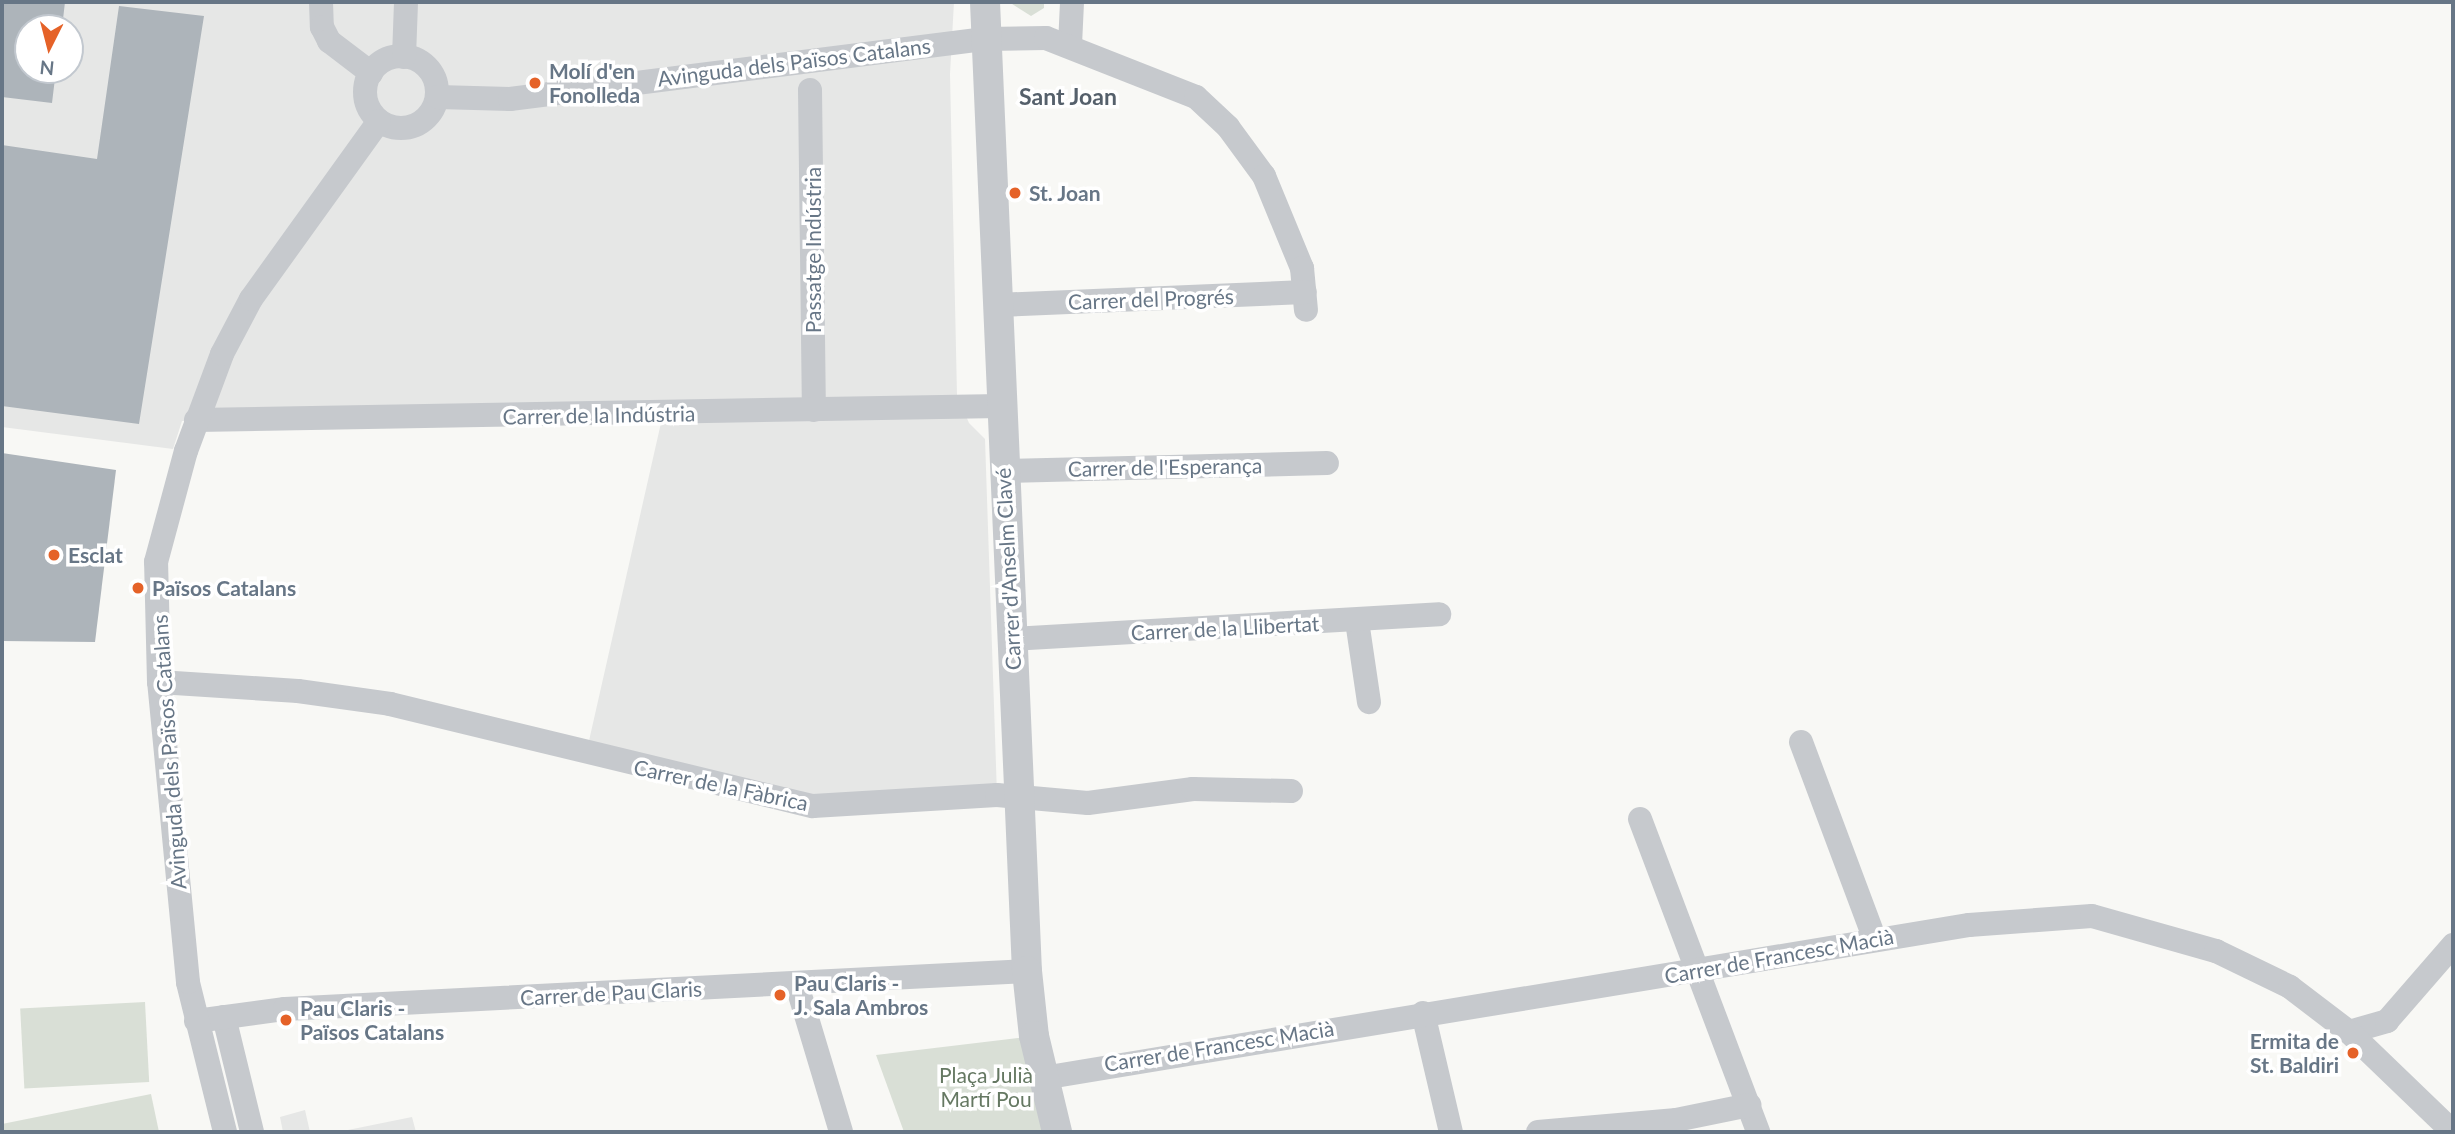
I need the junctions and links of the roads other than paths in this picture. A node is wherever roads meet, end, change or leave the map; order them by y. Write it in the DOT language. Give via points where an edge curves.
graph roads {
  1 [pos="321,2"];
  2 [pos="406,2"];
  3 [pos="985,2"];
  4 [pos="1072,2"];
  5 [pos="985,39"];
  6 [pos="1070,45"];
  7 [pos="404,57"];
  8 [pos="371,73"];
  9 [pos="810,90"];
  10 [pos="438,97"];
  11 [pos="379,121"];
  12 [pos="1306,301"];
  13 [pos="996,305"];
  14 [pos="1001,405"];
  15 [pos="814,410"];
  16 [pos="196,420"];
  17 [pos="1327,463"];
  18 [pos="1003,471"];
  19 [pos="1439,614"];
  20 [pos="1357,621"];
  21 [pos="1011,639"];
  22 [pos="159,682"];
  23 [pos="1369,702"];
  24 [pos="1801,742"];
  25 [pos="1290,791"];
  26 [pos="1020,800"];
  27 [pos="1640,819"];
  28 [pos="1875,940"];
  29 [pos="2453,946"];
  30 [pos="1027,971"];
  31 [pos="1699,971"];
  32 [pos="797,985"];
  33 [pos="1423,1013"];
  34 [pos="224,1017"];
  35 [pos="196,1021"];
  36 [pos="2349,1032"];
  37 [pos="1043,1078"];
  38 [pos="1749,1105"];
  39 [pos="211,1132"];
  40 [pos="225,1132"];
  41 [pos="252,1132"];
  42 [pos="841,1132"];
  43 [pos="1057,1132"];
  44 [pos="1451,1132"];
  45 [pos="1538,1132"];
  46 [pos="1758,1132"];
  47 [pos="2453,1132"];
  1 -- 8 [label="street" via="328,41"];
  2 -- 7 [label="street"];
  3 -- 5 [label="street, Carrer d'Anselm Clavé"];
  4 -- 6 [label="street"];
  5 -- 6 [label="street, Avinguda dels Països Catalans" via="1046,38"];
  5 -- 10 [label="street, Avinguda dels Països Catalans" via="510,99"];
  5 -- 13 [label="street, Carrer d'Anselm Clavé"];
  6 -- 12 [label="street, Avinguda dels Països Catalans" via="1196,97 1228,127 1264,176 1302,268"];
  7 -- 8 [label="street" via="379,64"];
  7 -- 10 [label="street" via="431,71"];
  8 -- 11 [label="street" via="365,96"];
  9 -- 15 [label="street, Passatge Indústria"];
  10 -- 11 [label="street" via="429,114 415,126 397,128"];
  11 -- 16 [label="street, Avinguda dels Països Catalans" via="251,299"];
  12 -- 13 [label="street, Carrer del Progrés"];
  13 -- 14 [label="street, Carrer d'Anselm Clavé"];
  14 -- 15 [label="street, Carrer de la Indústria"];
  14 -- 18 [label="street, Carrer d'Anselm Clavé"];
  15 -- 16 [label="street, Carrer de la Indústria"];
  16 -- 22 [label="street, Avinguda dels Països Catalans" via="156,562"];
  17 -- 18 [label="street, Carrer de l'Esperança"];
  18 -- 21 [label="street, Carrer d'Anselm Clavé"];
  19 -- 20 [label="street, Carrer de la Llibertat"];
  20 -- 21 [label="street, Carrer de la Llibertat"];
  20 -- 23 [label="street"];
  21 -- 26 [label="street, Carrer d'Anselm Clavé"];
  22 -- 26 [label="street, Carrer de la Fàbrica" via="298,691 390,704 813,806 997,795"];
  22 -- 35 [label="street, Avinguda dels Països Catalans" via="188,982"];
  24 -- 28 [label="street"];
  25 -- 26 [label="street, Carrer de la Fàbrica" via="1227,787 1088,803"];
  26 -- 30 [label="street, Carrer d'Anselm Clavé"];
  27 -- 31 [label="street"];
  28 -- 31 [label="street, Carrer de Francesc Macià"];
  28 -- 36 [label="street, Carrer de Francesc Macià" via="2009,920 2092,916 2216,951 2290,986"];
  29 -- 36 [label="street" via="2388,1021"];
  30 -- 32 [label="street, Carrer de Pau Claris"];
  30 -- 37 [label="street, Carrer d'Anselm Clavé"];
  31 -- 33 [label="street, Carrer de Francesc Macià"];
  31 -- 38 [label="street"];
  32 -- 34 [label="street, Carrer de Pau Claris" via="285,1009"];
  32 -- 42 [label="street"];
  33 -- 37 [label="street, Carrer de Francesc Macià"];
  33 -- 44 [label="street"];
  34 -- 35 [label="street, Carrer de Pau Claris"];
  34 -- 41 [label="street"];
  35 -- 39 [label="street, Avinguda dels Països Catalans" via="194,1049"];
  35 -- 40 [label="street, Avinguda dels Països Catalans"];
  36 -- 47 [label="street, Carrer de Francesc Macià"];
  37 -- 43 [label="street, Carrer d'Anselm Clavé"];
  38 -- 45 [label="street" via="1676,1120"];
  38 -- 46 [label="street"];
}
